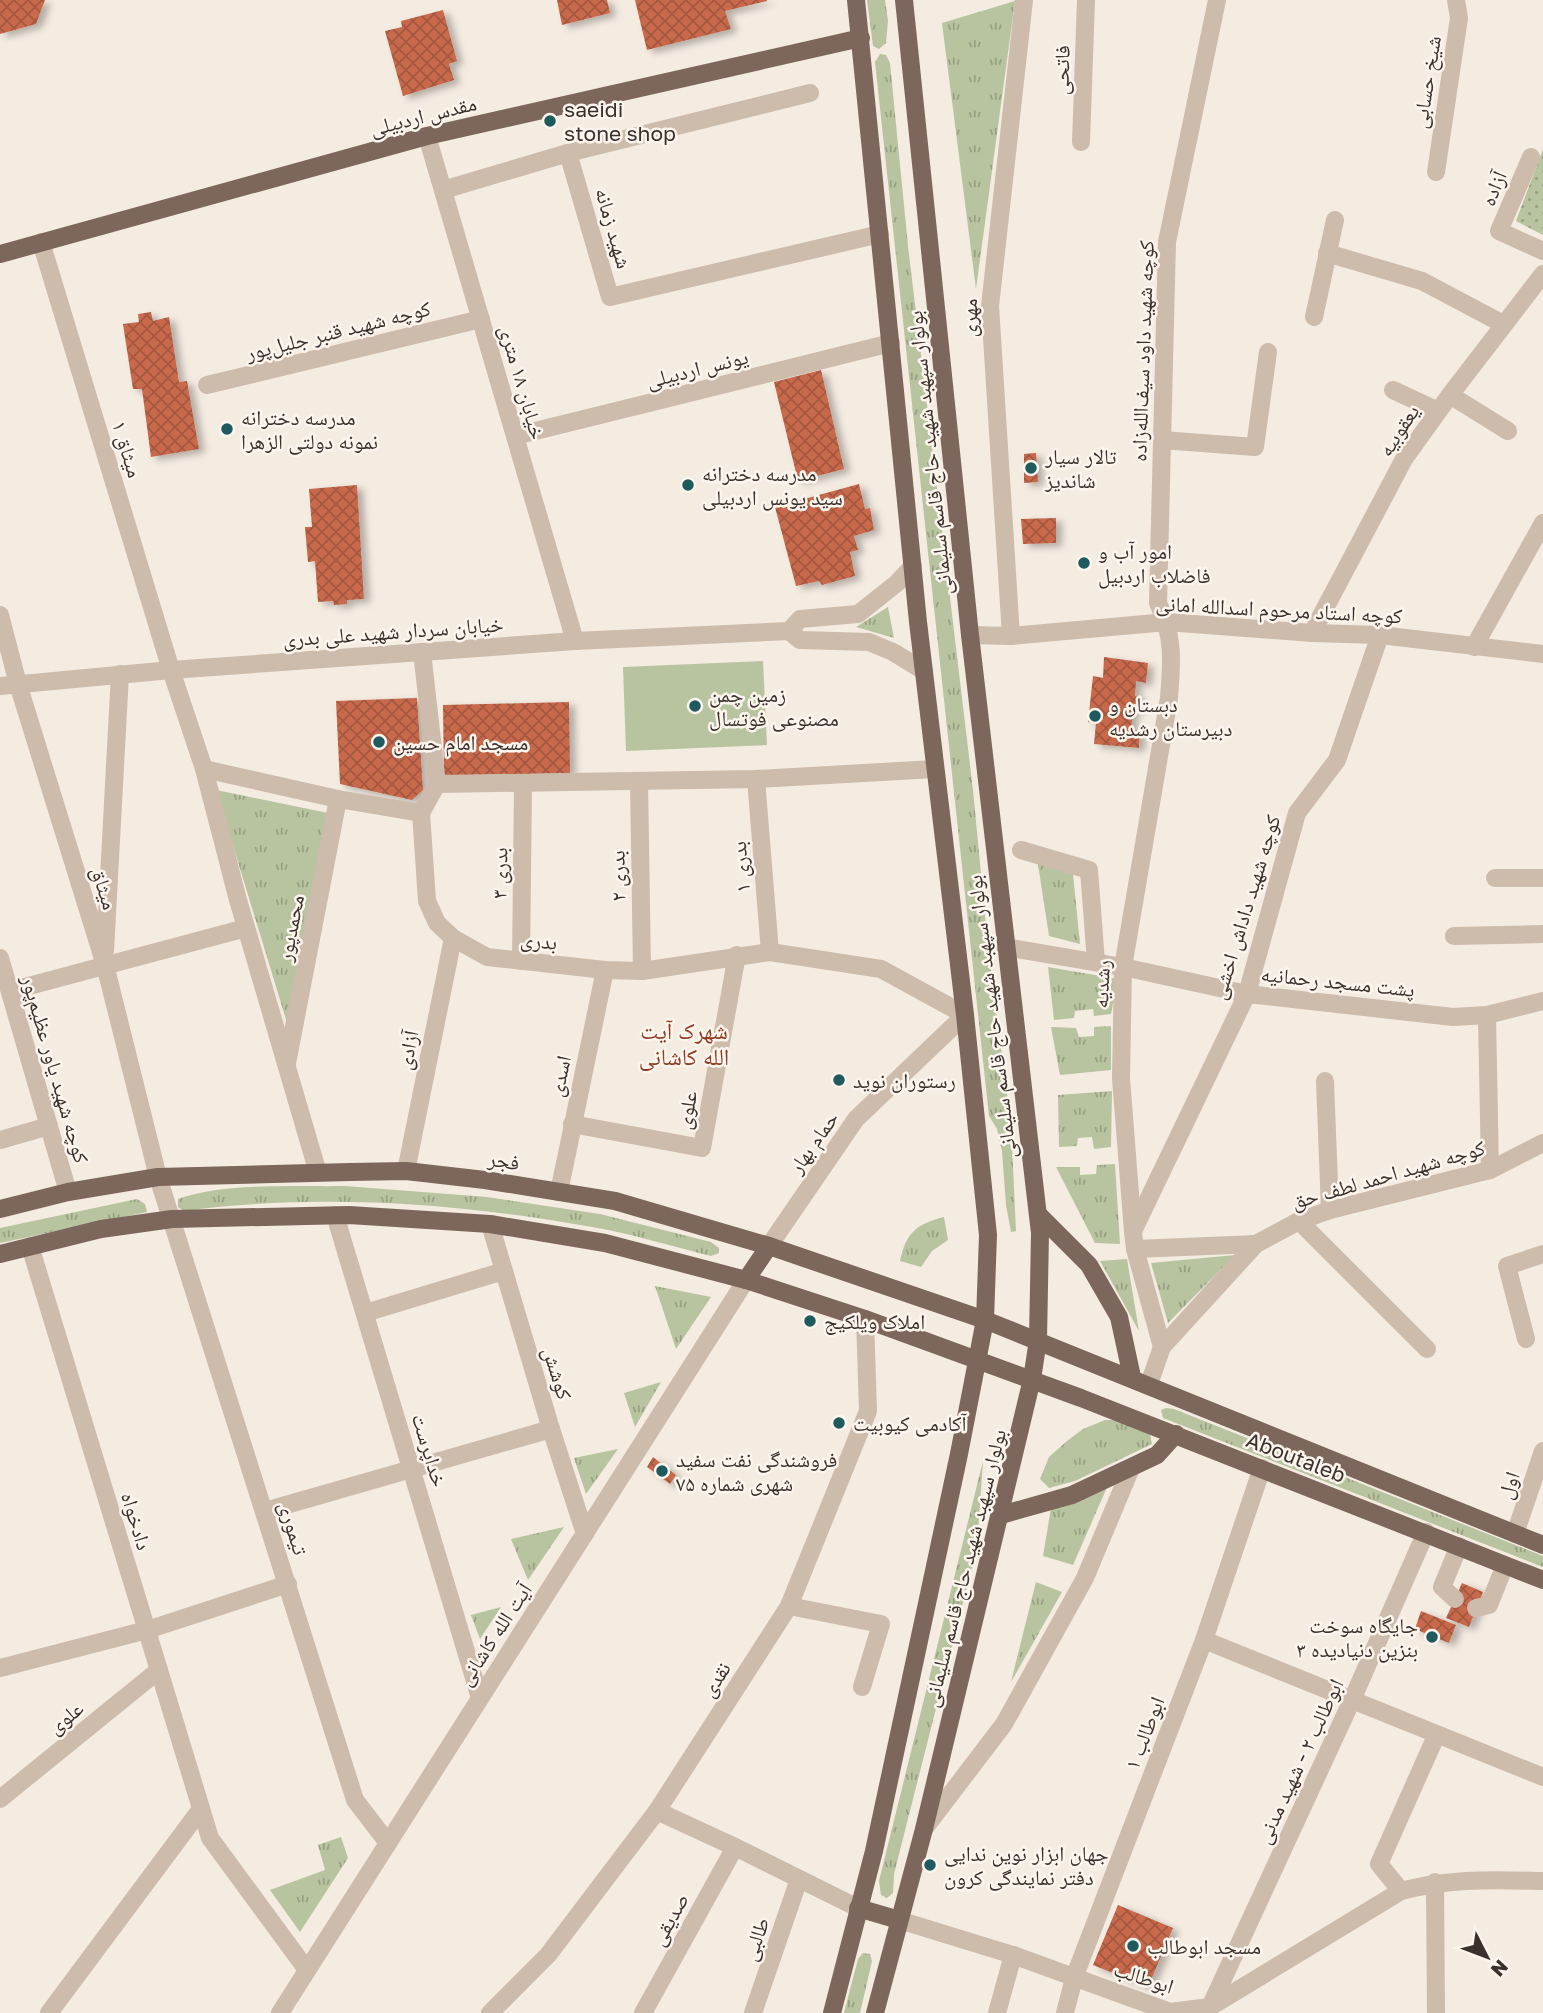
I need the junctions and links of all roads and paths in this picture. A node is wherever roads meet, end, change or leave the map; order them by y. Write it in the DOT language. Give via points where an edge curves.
graph roads {
  1 [pos="856,0"];
  2 [pos="905,0"];
  3 [pos="1024,0"];
  4 [pos="1086,0"];
  5 [pos="1217,0"];
  6 [pos="1456,0"];
  7 [pos="861,38"];
  8 [pos="810,93"];
  9 [pos="427,136"];
  10 [pos="1081,142"];
  11 [pos="568,153"];
  12 [pos="1531,157"];
  13 [pos="1436,172"];
  14 [pos="443,190"];
  15 [pos="1335,220"];
  16 [pos="880,234"];
  17 [pos="41,242"];
  18 [pos="1543,251"];
  19 [pos="1326,253"];
  20 [pos="0,254"];
  21 [pos="1543,274"];
  22 [pos="1314,317"];
  23 [pos="481,319"];
  24 [pos="1503,324"];
  25 [pos="891,343"];
  26 [pos="1268,352"];
  27 [pos="207,385"];
  28 [pos="1393,390"];
  29 [pos="1450,395"];
  30 [pos="1438,411"];
  31 [pos="1508,430"];
  32 [pos="515,436"];
  33 [pos="1162,440"];
  34 [pos="1543,523"];
  35 [pos="913,566"];
  36 [pos="0,615"];
  37 [pos="1167,622"];
  38 [pos="1314,630"];
  39 [pos="789,631"];
  40 [pos="970,635"];
  41 [pos="1380,635"];
  42 [pos="1011,636"];
  43 [pos="575,641"];
  44 [pos="1474,647"];
  45 [pos="422,652"];
  46 [pos="1543,654"];
  47 [pos="171,670"];
  48 [pos="924,671"];
  49 [pos="120,674"];
  50 [pos="9,685"];
  51 [pos="204,769"];
  52 [pos="935,769"];
  53 [pos="756,779"];
  54 [pos="639,781"];
  55 [pos="437,784"];
  56 [pos="523,784"];
  57 [pos="338,799"];
  58 [pos="421,813"];
  59 [pos="1021,850"];
  60 [pos="1495,878"];
  61 [pos="1543,878"];
  62 [pos="246,928"];
  63 [pos="1543,934"];
  64 [pos="1454,936"];
  65 [pos="453,938"];
  66 [pos="1005,947"];
  67 [pos="770,952"];
  68 [pos="737,956"];
  69 [pos="0,958"];
  70 [pos="521,961"];
  71 [pos="1096,962"];
  72 [pos="105,965"];
  73 [pos="1123,967"];
  74 [pos="605,970"];
  75 [pos="642,971"];
  76 [pos="10,991"];
  77 [pos="1247,994"];
  78 [pos="1543,1001"];
  79 [pos="965,1015"];
  80 [pos="1487,1015"];
  81 [pos="287,1066"];
  82 [pos="1325,1081"];
  83 [pos="572,1124"];
  84 [pos="49,1126"];
  85 [pos="0,1140"];
  86 [pos="1543,1143"];
  87 [pos="1490,1170"];
  88 [pos="406,1171"];
  89 [pos="318,1173"];
  90 [pos="158,1177"];
  91 [pos="68,1192"];
  92 [pos="559,1192"];
  93 [pos="0,1209"];
  94 [pos="1330,1210"];
  95 [pos="1038,1214"];
  96 [pos="335,1215"];
  97 [pos="172,1219"];
  98 [pos="1298,1221"];
  99 [pos="490,1224"];
  100 [pos="1134,1241"];
  101 [pos="1256,1244"];
  102 [pos="30,1246"];
  103 [pos="769,1246"];
  104 [pos="0,1254"];
  105 [pos="1543,1254"];
  106 [pos="504,1271"];
  107 [pos="746,1280"];
  108 [pos="365,1313"];
  109 [pos="865,1319"];
  110 [pos="985,1320"];
  111 [pos="1526,1339"];
  112 [pos="1038,1340"];
  113 [pos="1163,1347"];
  114 [pos="1427,1349"];
  115 [pos="977,1360"];
  116 [pos="1032,1379"];
  117 [pos="1140,1381"];
  118 [pos="551,1429"];
  119 [pos="1176,1434"];
  120 [pos="1543,1451"];
  121 [pos="1131,1468"];
  122 [pos="1262,1468"];
  123 [pos="412,1470"];
  124 [pos="265,1511"];
  125 [pos="1001,1515"];
  126 [pos="1426,1532"];
  127 [pos="585,1534"];
  128 [pos="1515,1534"];
  129 [pos="1543,1545"];
  130 [pos="1460,1546"];
  131 [pos="1505,1565"];
  132 [pos="1543,1580"];
  133 [pos="288,1584"];
  134 [pos="1455,1600"];
  135 [pos="789,1606"];
  136 [pos="1476,1608"];
  137 [pos="147,1630"];
  138 [pos="1204,1640"];
  139 [pos="1,1665"];
  140 [pos="159,1670"];
  141 [pos="862,1687"];
  142 [pos="480,1698"];
  143 [pos="1352,1700"];
  144 [pos="1436,1736"];
  145 [pos="1543,1777"];
  146 [pos="0,1799"];
  147 [pos="201,1810"];
  148 [pos="657,1811"];
  149 [pos="923,1829"];
  150 [pos="388,1843"];
  151 [pos="735,1847"];
  152 [pos="799,1879"];
  153 [pos="1543,1881"];
  154 [pos="1435,1882"];
  155 [pos="1401,1891"];
  156 [pos="858,1908"];
  157 [pos="900,1920"];
  158 [pos="1013,1955"];
  159 [pos="307,1970"];
  160 [pos="1074,1978"];
  161 [pos="1209,2010"];
  162 [pos="49,2013"];
  163 [pos="280,2013"];
  164 [pos="490,2013"];
  165 [pos="643,2013"];
  166 [pos="753,2013"];
  167 [pos="832,2013"];
  168 [pos="875,2013"];
  169 [pos="997,2013"];
  170 [pos="1065,2013"];
  171 [pos="1436,2013"];
  1 -- 7 [label="main road, بولوار سپهبد شهید حاج قاسم سلیمانی"];
  2 -- 40 [label="main road, بولوار سپهبد شهید حاج قاسم سلیمانی"];
  3 -- 42 [label="street, مهری" via="990,306"];
  4 -- 10 [label="street, فاتحی"];
  5 -- 33 [label="street, کوچه شهید داود سیف‌الله‌زاده" via="1167,242"];
  6 -- 13 [label="street, شیخ حسابی" via="1460,18"];
  7 -- 9 [label="main road, مقدس اردبیلی"];
  7 -- 16 [label="main road, بولوار سپهبد شهید حاج قاسم سلیمانی"];
  8 -- 11 [label="street"];
  9 -- 14 [label="street, خیابان ۱۸ متری"];
  9 -- 17 [label="main road, مقدس اردبیلی"];
  11 -- 14 [label="street"];
  11 -- 16 [label="street, شهید زمانه" via="610,297"];
  12 -- 18 [label="street, آزاده" via="1499,231"];
  14 -- 23 [label="street, خیابان ۱۸ متری"];
  15 -- 19 [label="street"];
  16 -- 25 [label="main road, بولوار سپهبد شهید حاج قاسم سلیمانی"];
  17 -- 20 [label="main road, مقدس اردبیلی"];
  17 -- 47 [label="street, میثاق ۱"];
  19 -- 22 [label="street"];
  19 -- 24 [label="street" via="1422,281"];
  21 -- 24 [label="street, یعقوبیه"];
  23 -- 27 [label="street, کوچه شهید قنبر جلیل‌پور"];
  23 -- 32 [label="street, خیابان ۱۸ متری"];
  24 -- 29 [label="street, یعقوبیه"];
  25 -- 32 [label="street, یونس اردبیلی"];
  25 -- 35 [label="main road, بولوار سپهبد شهید حاج قاسم سلیمانی"];
  26 -- 33 [label="street" via="1255,447"];
  28 -- 30 [label="street"];
  29 -- 30 [label="street, یعقوبیه"];
  29 -- 31 [label="street"];
  30 -- 38 [label="street, یعقوبیه" via="1404,459"];
  32 -- 43 [label="street, خیابان ۱۸ متری"];
  33 -- 37 [label="street, کوچه شهید داود سیف‌الله‌زاده" via="1158,603"];
  34 -- 44 [label="street"];
  35 -- 39 [label="street, خیابان سردار شهید علی بدری" via="858,614 800,619"];
  35 -- 48 [label="main road, بولوار سپهبد شهید حاج قاسم سلیمانی"];
  36 -- 50 [label="street, میثاق"];
  37 -- 38 [label="street, کوچه استاد مرحوم اسدالله امانی"];
  37 -- 42 [label="street, کوچه استاد مرحوم اسدالله امانی"];
  37 -- 73 [label="street, رشدیه" via="1172,657 1169,698"];
  38 -- 41 [label="street, کوچه استاد مرحوم اسدالله امانی"];
  39 -- 43 [label="street, خیابان سردار شهید علی بدری"];
  39 -- 48 [label="street, خیابان سردار شهید علی بدری" via="800,640 869,642"];
  40 -- 42 [label="street, کوچه استاد مرحوم اسدالله امانی"];
  40 -- 66 [label="main road, بولوار سپهبد شهید حاج قاسم سلیمانی"];
  41 -- 44 [label="street, کوچه استاد مرحوم اسدالله امانی"];
  41 -- 77 [label="street, کوچه شهید داداش اخشی" via="1337,760 1297,813"];
  43 -- 45 [label="street, خیابان سردار شهید علی بدری"];
  44 -- 46 [label="street, کوچه استاد مرحوم اسدالله امانی"];
  45 -- 47 [label="street, خیابان سردار شهید علی بدری"];
  45 -- 55 [label="street"];
  47 -- 49 [label="street, خیابان سردار شهید علی بدری"];
  47 -- 51 [label="street"];
  48 -- 52 [label="main road, بولوار سپهبد شهید حاج قاسم سلیمانی"];
  49 -- 50 [label="street, خیابان سردار شهید علی بدری"];
  49 -- 72 [label="street"];
  50 -- 72 [label="street, میثاق"];
  51 -- 57 [label="street"];
  51 -- 62 [label="street"];
  52 -- 53 [label="street"];
  52 -- 79 [label="main road, بولوار سپهبد شهید حاج قاسم سلیمانی"];
  53 -- 54 [label="street"];
  53 -- 67 [label="street, بدری ۱"];
  54 -- 56 [label="street"];
  54 -- 75 [label="street, بدری ۲"];
  55 -- 56 [label="street"];
  55 -- 58 [label="street"];
  56 -- 70 [label="street, بدری ۳"];
  57 -- 58 [label="street"];
  57 -- 81 [label="street, محمدپور"];
  58 -- 65 [label="street, بدری" via="427,901 437,923"];
  59 -- 71 [label="street" via="1089,870"];
  60 -- 61 [label="street"];
  62 -- 72 [label="street"];
  62 -- 81 [label="street"];
  63 -- 64 [label="street"];
  65 -- 70 [label="street, بدری" via="487,957"];
  65 -- 88 [label="street, آزادی"];
  66 -- 71 [label="street, پشت مسجد رحمانیه"];
  66 -- 95 [label="main road, بولوار سپهبد شهید حاج قاسم سلیمانی"];
  67 -- 68 [label="street, بدری"];
  67 -- 79 [label="street, بدری" via="881,969"];
  68 -- 75 [label="street, بدری"];
  68 -- 83 [label="street, علوی" via="702,1149"];
  69 -- 76 [label="street, کوچه شهید یاور عظیم‌پور"];
  70 -- 74 [label="street, بدری"];
  71 -- 73 [label="street, پشت مسجد رحمانیه"];
  72 -- 76 [label="street"];
  72 -- 90 [label="street, میثاق"];
  73 -- 77 [label="street, پشت مسجد رحمانیه"];
  73 -- 100 [label="street, رشدیه" via="1121,1078"];
  74 -- 75 [label="street, بدری"];
  74 -- 83 [label="street, اسدی"];
  76 -- 84 [label="street, کوچه شهید یاور عظیم‌پور"];
  77 -- 80 [label="street, پشت مسجد رحمانیه" via="1453,1017"];
  77 -- 100 [label="street, کوچه شهید داداش اخشی"];
  78 -- 80 [label="street, پشت مسجد رحمانیه"];
  79 -- 103 [label="street, حمام بهار" via="856,1119"];
  79 -- 110 [label="main road, بولوار سپهبد شهید حاج قاسم سلیمانی" via="988,1234"];
  80 -- 87 [label="street"];
  81 -- 89 [label="street"];
  82 -- 94 [label="street"];
  83 -- 92 [label="street, اسدی"];
  84 -- 85 [label="street"];
  84 -- 91 [label="street, کوچه شهید یاور عظیم‌پور"];
  86 -- 87 [label="street, کوچه شهید احمد لطف حق"];
  87 -- 94 [label="street, کوچه شهید احمد لطف حق"];
  88 -- 89 [label="main road, فجر"];
  88 -- 92 [label="main road, فجر"];
  89 -- 90 [label="main road, فجر"];
  90 -- 91 [label="main road, فجر"];
  90 -- 97 [label="street, تیموری"];
  91 -- 93 [label="main road, فجر"];
  92 -- 103 [label="main road, فجر" via="615,1201"];
  94 -- 98 [label="street, کوچه شهید احمد لطف حق"];
  95 -- 112 [label="main road, بولوار سپهبد شهید حاج قاسم سلیمانی"];
  95 -- 117 [label="main road" via="1089,1265 1119,1317"];
  96 -- 97 [label="main road"];
  96 -- 99 [label="main road"];
  96 -- 108 [label="street, خداپرست"];
  97 -- 102 [label="main road"];
  97 -- 124 [label="street, تیموری"];
  98 -- 101 [label="street, کوچه شهید احمد لطف حق"];
  98 -- 114 [label="street"];
  99 -- 106 [label="street, کوشش"];
  99 -- 107 [label="main road" via="605,1243"];
  100 -- 101 [label="street"];
  100 -- 113 [label="street, رشدیه"];
  101 -- 113 [label="street, کوچه شهید احمد لطف حق"];
  102 -- 104 [label="main road"];
  102 -- 137 [label="street, دادخواه"];
  103 -- 107 [label="main road"];
  103 -- 110 [label="main road, فجر"];
  105 -- 111 [label="street" via="1507,1266"];
  106 -- 108 [label="street"];
  106 -- 118 [label="street, کوشش"];
  107 -- 109 [label="main road"];
  107 -- 127 [label="street, آیت الله کاشانی"];
  108 -- 123 [label="street, خداپرست"];
  109 -- 115 [label="main road"];
  109 -- 135 [label="street, نقدی" via="868,1411"];
  110 -- 112 [label="main road, فجر"];
  110 -- 115 [label="main road, بولوار سپهبد شهید حاج قاسم سلیمانی"];
  112 -- 116 [label="main road, بولوار سپهبد شهید حاج قاسم سلیمانی"];
  112 -- 117 [label="main road, Aboutaleb"];
  113 -- 117 [label="street, کوچه شهید احمد لطف حق"];
  115 -- 116 [label="main road, Aboutaleb"];
  115 -- 156 [label="main road, بولوار سپهبد شهید حاج قاسم سلیمانی" via="905,1712"];
  116 -- 119 [label="main road, Aboutaleb"];
  116 -- 125 [label="main road, بولوار سپهبد شهید حاج قاسم سلیمانی"];
  117 -- 128 [label="main road, Aboutaleb"];
  118 -- 123 [label="street"];
  118 -- 127 [label="street, کوشش"];
  119 -- 121 [label="main road" via="1157,1455"];
  119 -- 122 [label="main road, Aboutaleb"];
  120 -- 128 [label="street, اول"];
  121 -- 125 [label="main road" via="1072,1495"];
  121 -- 149 [label="street" via="1085,1578 1004,1724"];
  122 -- 126 [label="main road, Aboutaleb"];
  122 -- 138 [label="street, ابوطالب ۱"];
  123 -- 124 [label="street"];
  123 -- 142 [label="street, خداپرست"];
  124 -- 133 [label="street, تیموری"];
  125 -- 149 [label="main road, بولوار سپهبد شهید حاج قاسم سلیمانی"];
  126 -- 130 [label="main road, Aboutaleb"];
  126 -- 143 [label="street, ابوطالب ۲ - شهید مدنی"];
  127 -- 142 [label="street, آیت الله کاشانی"];
  128 -- 129 [label="main road, Aboutaleb"];
  130 -- 131 [label="main road, Aboutaleb"];
  130 -- 134 [label="street" via="1442,1587"];
  131 -- 132 [label="main road, Aboutaleb"];
  131 -- 136 [label="street" via="1489,1605"];
  133 -- 137 [label="street"];
  133 -- 150 [label="street, تیموری" via="355,1800"];
  135 -- 141 [label="street" via="881,1624"];
  135 -- 148 [label="street, نقدی"];
  137 -- 139 [label="street"];
  137 -- 140 [label="street, دادخواه"];
  138 -- 143 [label="street"];
  138 -- 160 [label="street, ابوطالب ۱"];
  140 -- 146 [label="street, علوی"];
  140 -- 147 [label="street, دادخواه"];
  142 -- 150 [label="street, آیت الله کاشانی"];
  143 -- 144 [label="street"];
  143 -- 161 [label="street, ابوطالب ۲ - شهید مدنی"];
  144 -- 145 [label="street"];
  144 -- 155 [label="street" via="1378,1864"];
  147 -- 159 [label="street, دادخواه" via="210,1838"];
  147 -- 162 [label="street"];
  148 -- 151 [label="street"];
  148 -- 164 [label="street, نقدی" via="548,1955"];
  149 -- 157 [label="main road, بولوار سپهبد شهید حاج قاسم سلیمانی"];
  150 -- 159 [label="street, آیت الله کاشانی"];
  151 -- 152 [label="street"];
  151 -- 165 [label="street, صدیقی"];
  152 -- 156 [label="street"];
  152 -- 166 [label="street, طالبی"];
  153 -- 154 [label="street, ابوطالب"];
  154 -- 155 [label="street, ابوطالب"];
  154 -- 171 [label="street"];
  155 -- 161 [label="street, ابوطالب"];
  156 -- 157 [label="main road"];
  156 -- 167 [label="main road, بولوار سپهبد شهید حاج قاسم سلیمانی"];
  157 -- 158 [label="street, ابوطالب"];
  157 -- 168 [label="main road, بولوار سپهبد شهید حاج قاسم سلیمانی"];
  158 -- 160 [label="street, ابوطالب"];
  158 -- 169 [label="street"];
  159 -- 163 [label="street, آیت الله کاشانی"];
  160 -- 161 [label="street, ابوطالب" via="1170,2012"];
  160 -- 170 [label="street, ابوطالب ۱"];
}
